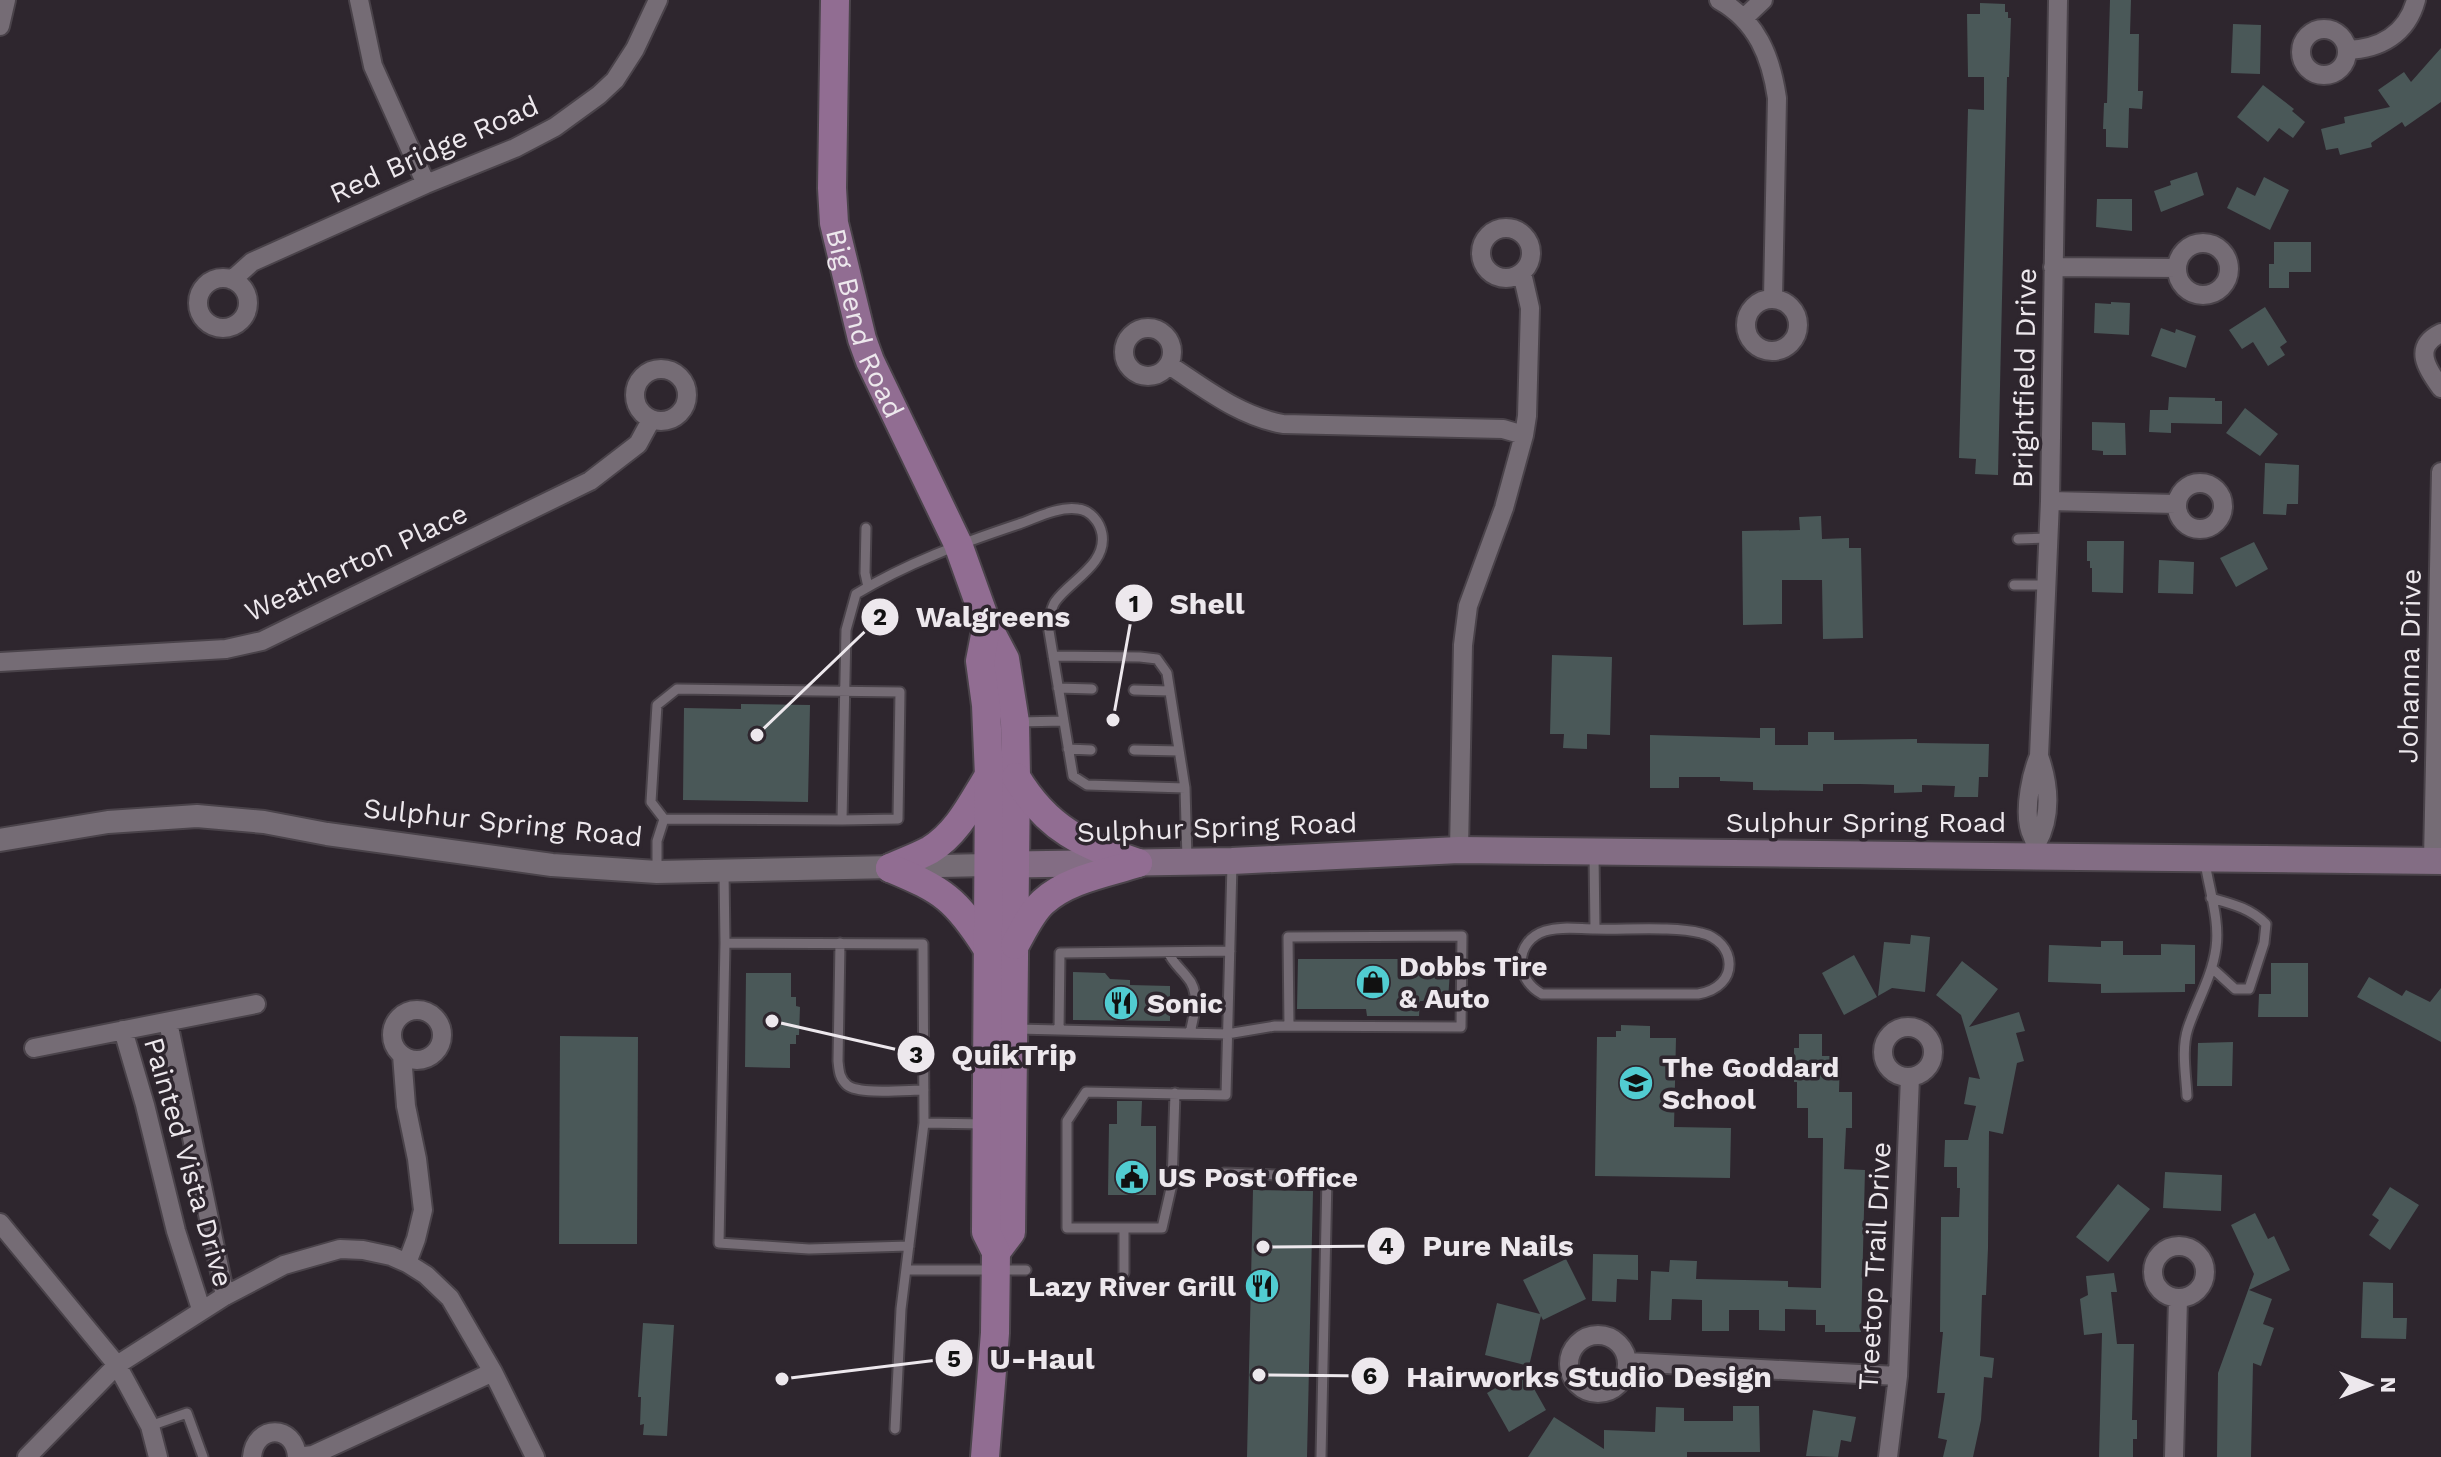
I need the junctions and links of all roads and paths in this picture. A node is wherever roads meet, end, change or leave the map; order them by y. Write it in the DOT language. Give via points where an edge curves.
graph roads {
  1 [pos="359,0"];
  2 [pos="658,0"];
  3 [pos="835,0"];
  4 [pos="1719,0"];
  5 [pos="1763,0"];
  6 [pos="2058,0"];
  7 [pos="2416,0"];
  8 [pos="1744,18"];
  9 [pos="2347,50"];
  10 [pos="426,184"];
  11 [pos="2053,267"];
  12 [pos="2177,268"];
  13 [pos="1522,273"];
  14 [pos="232,280"];
  15 [pos="1773,298"];
  16 [pos="2441,333"];
  17 [pos="1169,365"];
  18 [pos="2441,388"];
  19 [pos="651,420"];
  20 [pos="1524,435"];
  21 [pos="2441,472"];
  22 [pos="2050,501"];
  23 [pos="2176,504"];
  24 [pos="866,528"];
  25 [pos="2048,538"];
  26 [pos="2018,539"];
  27 [pos="958,544"];
  28 [pos="2014,585"];
  29 [pos="2046,585"];
  30 [pos="868,587"];
  31 [pos="987,625"];
  32 [pos="1053,656"];
  33 [pos="0,662"];
  34 [pos="1058,688"];
  35 [pos="1092,689"];
  36 [pos="1134,690"];
  37 [pos="1169,691"];
  38 [pos="845,693"];
  39 [pos="1063,721"];
  40 [pos="1015,722"];
  41 [pos="1068,749"];
  42 [pos="1091,750"];
  43 [pos="1134,750"];
  44 [pos="1179,751"];
  45 [pos="1002,776"];
  46 [pos="1185,788"];
  47 [pos="664,819"];
  48 [pos="842,820"];
  49 [pos="0,840"];
  50 [pos="2038,849"];
  51 [pos="1459,850"];
  52 [pos="1594,852"];
  53 [pos="2205,859"];
  54 [pos="2437,860"];
  55 [pos="1187,861"];
  56 [pos="1232,861"];
  57 [pos="1138,863"];
  58 [pos="1002,865"];
  59 [pos="890,868"];
  60 [pos="657,872"];
  61 [pos="724,872"];
  62 [pos="2211,898"];
  63 [pos="1595,929"];
  64 [pos="725,943"];
  65 [pos="840,943"];
  66 [pos="1000,948"];
  67 [pos="1230,951"];
  68 [pos="1168,952"];
  69 [pos="2212,968"];
  70 [pos="256,1004"];
  71 [pos="168,1022"];
  72 [pos="1289,1026"];
  73 [pos="1013,1029"];
  74 [pos="123,1030"];
  75 [pos="1059,1030"];
  76 [pos="1190,1033"];
  77 [pos="1227,1034"];
  78 [pos="34,1048"];
  79 [pos="402,1055"];
  80 [pos="1910,1077"];
  81 [pos="924,1090"];
  82 [pos="1175,1093"];
  83 [pos="2187,1096"];
  84 [pos="924,1123"];
  85 [pos="986,1124"];
  86 [pos="1224,1173"];
  87 [pos="0,1223"];
  88 [pos="1124,1228"];
  89 [pos="909,1246"];
  90 [pos="996,1260"];
  91 [pos="407,1263"];
  92 [pos="906,1270"];
  93 [pos="1026,1270"];
  94 [pos="1124,1273"];
  95 [pos="225,1296"];
  96 [pos="2178,1298"];
  97 [pos="201,1309"];
  98 [pos="1627,1362"];
  99 [pos="117,1365"];
  100 [pos="493,1372"];
  101 [pos="1898,1376"];
  102 [pos="150,1426"];
  103 [pos="895,1429"];
  104 [pos="27,1457"];
  105 [pos="158,1457"];
  106 [pos="203,1457"];
  107 [pos="252,1457"];
  108 [pos="535,1457"];
  109 [pos="985,1457"];
  110 [pos="1321,1457"];
  111 [pos="1888,1457"];
  112 [pos="2174,1457"];
  1 -- 10 [label="street" via="373,66"];
  2 -- 10 [label="street, Red Bridge Road" via="635,49 599,95 515,148"];
  3 -- 27 [label="main road, Big Bend Road" via="832,188 841,257 870,361"];
  4 -- 8 [label="street"];
  5 -- 8 [label="street"];
  6 -- 11 [label="street, Brightfield Drive"];
  7 -- 9 [label="street" via="2398,33 2381,44"];
  8 -- 15 [label="street" via="1769,57 1777,98"];
  10 -- 14 [label="street, Red Bridge Road" via="252,262"];
  11 -- 12 [label="street"];
  11 -- 22 [label="street, Brightfield Drive"];
  13 -- 20 [label="street" via="1530,308"];
  16 -- 18 [label="street" via="2428,343 2424,357"];
  17 -- 20 [label="street" via="1239,411 1263,420 1308,426 1503,429"];
  19 -- 33 [label="street, Weatherton Place" via="638,444 590,481 262,641 226,649"];
  20 -- 51 [label="street" via="1466,615"];
  21 -- 54 [label="street, Johanna Drive"];
  22 -- 23 [label="street"];
  22 -- 25 [label="street, Brightfield Drive"];
  24 -- 30 [label="lane"];
  25 -- 26 [label="lane"];
  25 -- 29 [label="street, Brightfield Drive"];
  27 -- 30 [label="lane"];
  27 -- 31 [label="main road, Big Bend Road"];
  27 -- 32 [label="lane" via="1053,512 1078,508 1093,516 1102,534 1100,552 1054,603 1048,625"];
  28 -- 29 [label="lane"];
  29 -- 50 [label="street, Brightfield Drive" via="2039,756 2030,776 2029,827"];
  30 -- 38 [label="lane" via="856,594 846,630"];
  31 -- 40 [label="main road, Big Bend Road" via="1005,659"];
  31 -- 45 [label="main road, Big Bend Road" via="980,661"];
  32 -- 34 [label="lane"];
  32 -- 37 [label="lane" via="1157,659 1167,673"];
  34 -- 35 [label="lane"];
  34 -- 39 [label="lane"];
  36 -- 37 [label="lane"];
  37 -- 44 [label="lane"];
  38 -- 47 [label="lane" via="677,689 657,705 651,802"];
  38 -- 48 [label="lane"];
  38 -- 48 [label="lane" via="900,692 898,819"];
  39 -- 40 [label="lane"];
  39 -- 41 [label="lane"];
  40 -- 45 [label="main road, Big Bend Road"];
  41 -- 42 [label="lane"];
  41 -- 46 [label="lane" via="1073,776 1087,785"];
  43 -- 44 [label="lane"];
  44 -- 46 [label="lane"];
  45 -- 57 [label="main road" via="1049,821 1095,849"];
  45 -- 58 [label="main road, Big Bend Road"];
  45 -- 59 [label="main road" via="945,838"];
  46 -- 55 [label="lane"];
  47 -- 48 [label="lane"];
  47 -- 60 [label="lane" via="657,841"];
  49 -- 60 [label="street, Sulphur Spring Road" via="108,822 197,816 552,865"];
  50 -- 52 [label="main road, Sulphur Spring Road"];
  50 -- 53 [label="main road, Sulphur Spring Road"];
  51 -- 52 [label="main road, Sulphur Spring Road"];
  51 -- 56 [label="main road, Sulphur Spring Road"];
  52 -- 63 [label="lane"];
  53 -- 54 [label="main road, Sulphur Spring Road"];
  53 -- 62 [label="lane"];
  55 -- 56 [label="main road, Sulphur Spring Road"];
  55 -- 57 [label="main road, Sulphur Spring Road"];
  56 -- 67 [label="lane"];
  57 -- 58 [label="main road, Sulphur Spring Road"];
  57 -- 66 [label="main road" via="1070,885 1043,902"];
  58 -- 59 [label="street, Sulphur Spring Road"];
  58 -- 66 [label="main road, Big Bend Road"];
  59 -- 61 [label="street, Sulphur Spring Road"];
  59 -- 66 [label="main road" via="956,904"];
  60 -- 61 [label="street, Sulphur Spring Road"];
  61 -- 64 [label="lane"];
  62 -- 69 [label="lane" via="2217,944"];
  62 -- 69 [label="lane" via="2236,905 2266,924 2249,989 2235,989"];
  63 -- 63 [label="lane" via="1562,928 1534,935 1520,964 1524,979 1542,994 1698,994 1724,984 1729,973 1725,950 1703,933"];
  64 -- 65 [label="lane"];
  64 -- 89 [label="lane" via="719,1243 809,1249"];
  65 -- 81 [label="lane" via="839,1075 858,1090"];
  65 -- 81 [label="lane" via="923,944"];
  66 -- 73 [label="main road, Big Bend Road"];
  66 -- 85 [label="main road, Big Bend Road"];
  67 -- 68 [label="lane"];
  67 -- 77 [label="lane"];
  68 -- 75 [label="lane" via="1060,953"];
  68 -- 76 [label="lane" via="1194,988"];
  69 -- 83 [label="lane" via="2187,1030"];
  70 -- 71 [label="street, Painted Vista Drive"];
  71 -- 74 [label="street, Painted Vista Drive"];
  71 -- 95 [label="street"];
  72 -- 72 [label="lane" via="1461,1027 1462,936 1288,937"];
  72 -- 77 [label="lane"];
  73 -- 75 [label="lane"];
  73 -- 90 [label="main road, Big Bend Road" via="1011,1232"];
  74 -- 78 [label="street, Painted Vista Drive"];
  74 -- 97 [label="street, Painted Vista Drive"];
  75 -- 76 [label="lane"];
  76 -- 77 [label="lane"];
  77 -- 82 [label="lane" via="1226,1095"];
  79 -- 91 [label="street" via="423,1210"];
  80 -- 101 [label="street, Treetop Trail Drive"];
  81 -- 84 [label="lane"];
  82 -- 88 [label="lane" via="1172,1184 1162,1228"];
  82 -- 88 [label="lane" via="1086,1092 1067,1121 1067,1228"];
  84 -- 85 [label="lane"];
  84 -- 89 [label="lane"];
  85 -- 90 [label="main road, Big Bend Road" via="986,1232"];
  86 -- 110 [label="lane" via="1327,1177"];
  87 -- 99 [label="street"];
  88 -- 94 [label="lane"];
  89 -- 92 [label="lane"];
  90 -- 92 [label="lane"];
  90 -- 93 [label="lane"];
  90 -- 109 [label="main road, Big Bend Road"];
  91 -- 95 [label="street" via="340,1249 284,1265"];
  91 -- 100 [label="street" via="450,1298"];
  92 -- 103 [label="lane"];
  95 -- 97 [label="street"];
  96 -- 112 [label="street"];
  97 -- 99 [label="street"];
  98 -- 101 [label="street"];
  99 -- 102 [label="street"];
  99 -- 104 [label="street"];
  100 -- 107 [label="street" via="313,1455 297,1457 289,1437 275,1432 261,1437"];
  100 -- 108 [label="street"];
  101 -- 111 [label="street, Treetop Trail Drive"];
  102 -- 105 [label="street"];
  102 -- 106 [label="lane" via="187,1413"];
}
